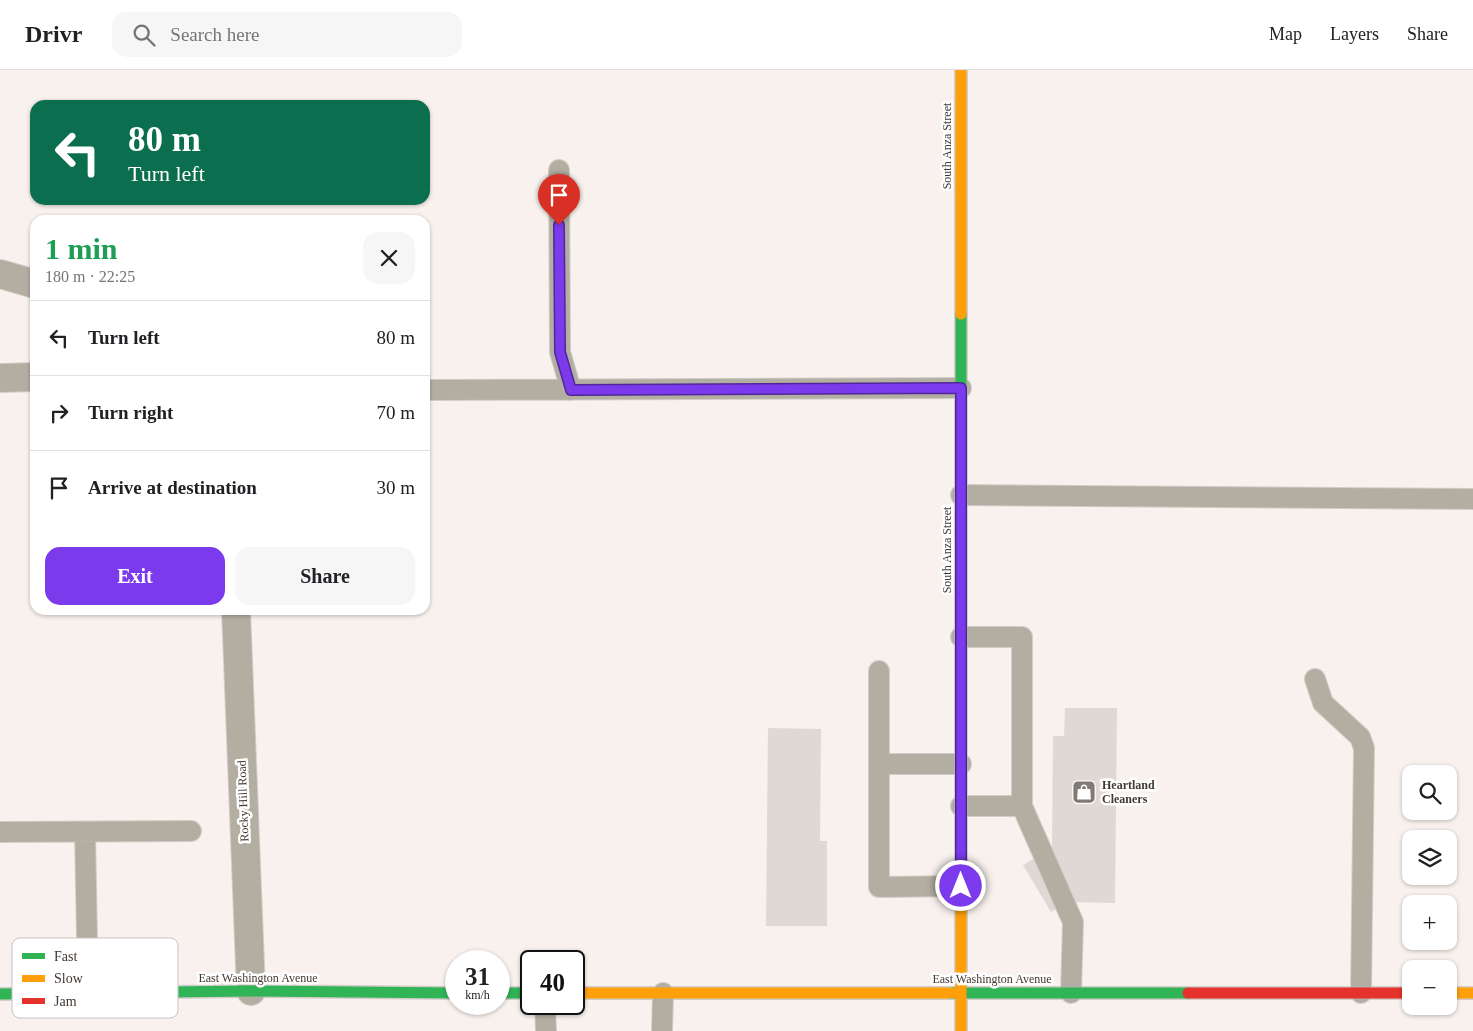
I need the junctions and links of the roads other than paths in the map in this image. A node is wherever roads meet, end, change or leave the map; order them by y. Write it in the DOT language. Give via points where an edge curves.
graph roads {
  1 [pos="961,70"];
  2 [pos="559,170"];
  3 [pos="0,274"];
  4 [pos="30,283"];
  5 [pos="30,377"];
  6 [pos="0,378"];
  7 [pos="961,388"];
  8 [pos="430,390"];
  9 [pos="571,390"];
  10 [pos="961,495"];
  11 [pos="1473,499"];
  12 [pos="236,615"];
  13 [pos="961,637"];
  14 [pos="880,671"];
  15 [pos="1316,679"];
  16 [pos="880,764"];
  17 [pos="961,764"];
  18 [pos="961,806"];
  19 [pos="1022,806"];
  20 [pos="0,832"];
  21 [pos="85,832"];
  22 [pos="191,832"];
  23 [pos="961,886"];
  24 [pos="87,938"];
  25 [pos="251,991"];
  26 [pos="178,992"];
  27 [pos="445,993"];
  28 [pos="585,993"];
  29 [pos="663,993"];
  30 [pos="961,993"];
  31 [pos="1071,993"];
  32 [pos="1361,993"];
  33 [pos="1402,993"];
  34 [pos="1457,993"];
  35 [pos="1473,993"];
  36 [pos="545,1015"];
  37 [pos="546,1031"];
  38 [pos="662,1031"];
  39 [pos="961,1031"];
  1 -- 7 [label="main road, South Anza Street"];
  2 -- 9 [label="lane" via="560,352"];
  3 -- 4 [label="street"];
  5 -- 6 [label="street"];
  7 -- 9 [label="lane"];
  7 -- 10 [label="main road, South Anza Street"];
  8 -- 9 [label="lane"];
  10 -- 11 [label="lane"];
  10 -- 13 [label="main road, South Anza Street"];
  12 -- 25 [label="street, Rocky Hill Road"];
  13 -- 17 [label="main road, South Anza Street"];
  13 -- 19 [label="lane" via="1022,637"];
  14 -- 16 [label="lane"];
  15 -- 32 [label="lane" via="1323,703 1360,737 1364,748"];
  16 -- 17 [label="lane"];
  16 -- 23 [label="lane" via="880,887"];
  17 -- 18 [label="main road, South Anza Street"];
  18 -- 19 [label="lane"];
  18 -- 23 [label="main road, South Anza Street"];
  19 -- 31 [label="lane" via="1073,922"];
  20 -- 21 [label="lane"];
  21 -- 22 [label="lane"];
  21 -- 24 [label="lane"];
  23 -- 30 [label="main road, South Anza Street"];
  25 -- 26 [label="main road, East Washington Avenue"];
  25 -- 27 [label="main road, East Washington Avenue"];
  28 -- 29 [label="main road, East Washington Avenue"];
  29 -- 30 [label="main road, East Washington Avenue"];
  29 -- 38 [label="lane"];
  30 -- 31 [label="main road, East Washington Avenue"];
  30 -- 39 [label="main road, South Anza Street"];
  31 -- 32 [label="main road, East Washington Avenue"];
  32 -- 33 [label="main road, East Washington Avenue"];
  34 -- 35 [label="main road"];
  36 -- 37 [label="lane"];
}
